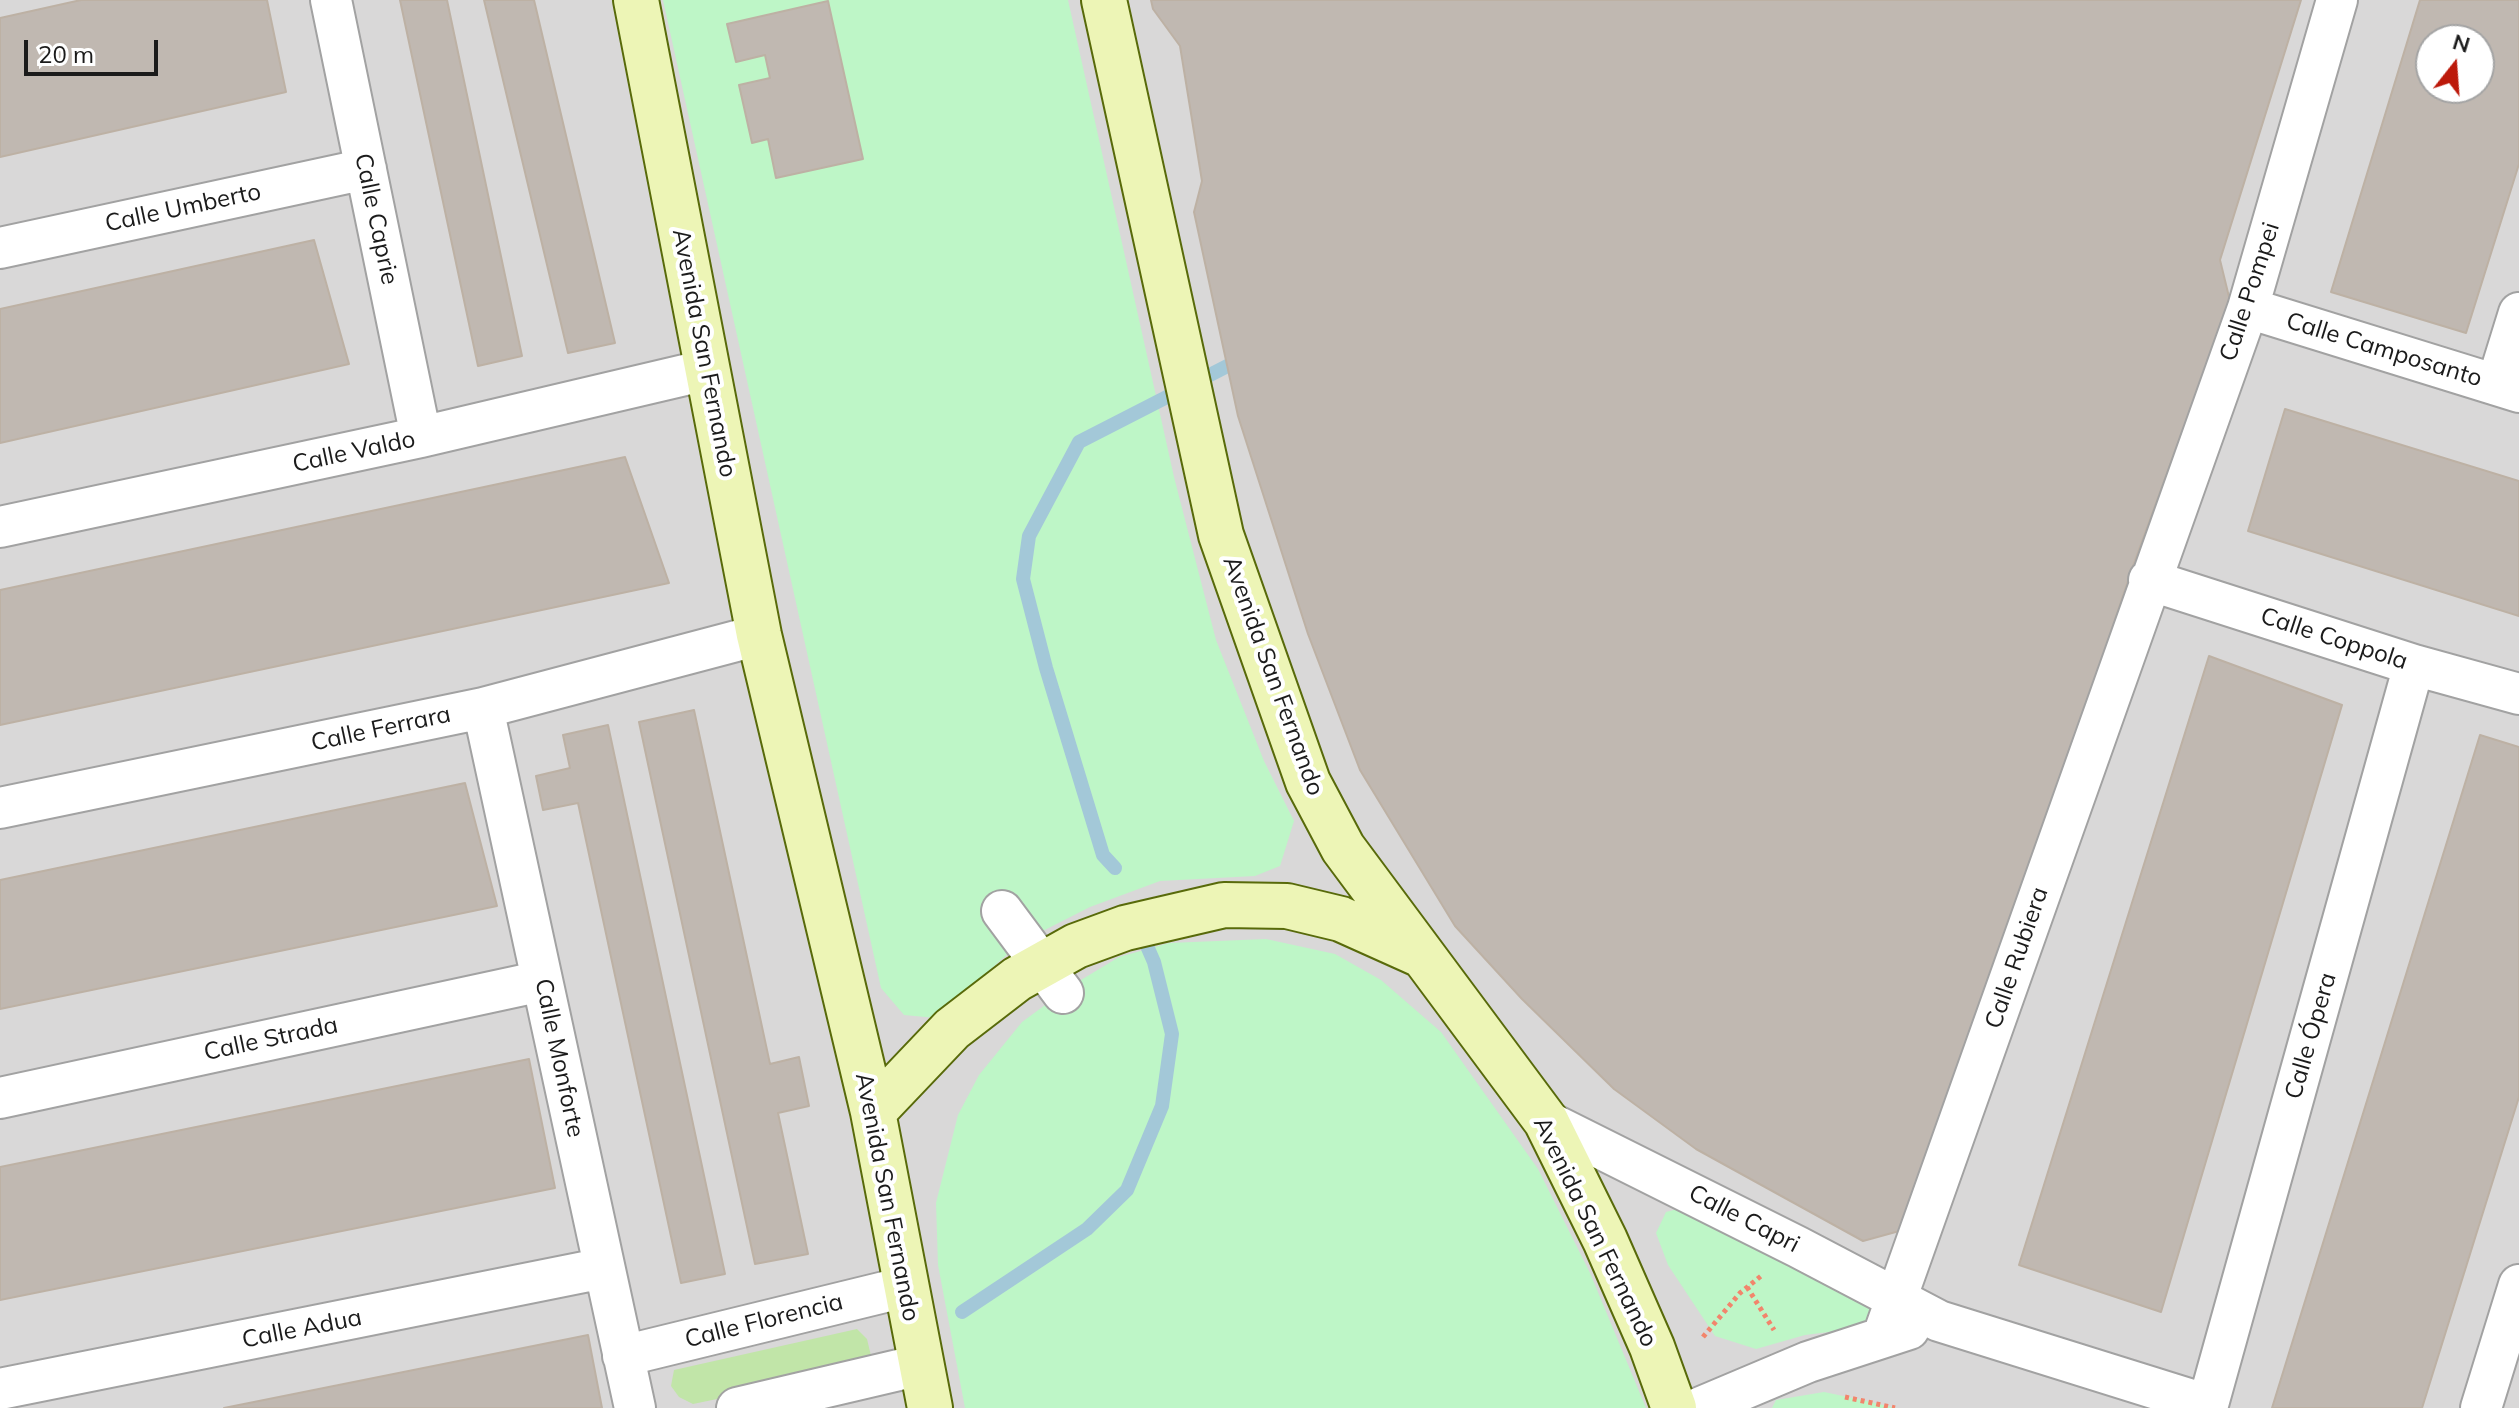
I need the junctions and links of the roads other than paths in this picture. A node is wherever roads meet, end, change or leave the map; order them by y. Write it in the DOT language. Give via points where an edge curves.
graph roads {
  1 [pos="331,0"];
  2 [pos="636,0"];
  3 [pos="1104,0"];
  4 [pos="2337,0"];
  5 [pos="366,169"];
  6 [pos="0,248"];
  7 [pos="2248,308"];
  8 [pos="2519,313"];
  9 [pos="706,370"];
  10 [pos="2508,388"];
  11 [pos="421,437"];
  12 [pos="0,527"];
  13 [pos="2149,580"];
  14 [pos="759,635"];
  15 [pos="2414,665"];
  16 [pos="2519,694"];
  17 [pos="483,708"];
  18 [pos="0,808"];
  19 [pos="1002,911"];
  20 [pos="1421,955"];
  21 [pos="1053,979"];
  22 [pos="542,981"];
  23 [pos="0,1098"];
  24 [pos="873,1112"];
  25 [pos="1546,1121"];
  26 [pos="604,1268"];
  27 [pos="2519,1285"];
  28 [pos="905,1287"];
  29 [pos="1898,1298"];
  30 [pos="1939,1321"];
  31 [pos="1883,1336"];
  32 [pos="623,1356"];
  33 [pos="920,1365"];
  34 [pos="0,1389"];
  35 [pos="2208,1407"];
  36 [pos="635,1408"];
  37 [pos="737,1408"];
  38 [pos="930,1408"];
  39 [pos="1674,1408"];
  40 [pos="1699,1408"];
  41 [pos="2481,1408"];
  1 -- 5 [label="street, Calle Caprie"];
  2 -- 9 [label="street, Avenida San Fernando"];
  3 -- 20 [label="street, Avenida San Fernando" via="1221,535 1308,782 1343,848"];
  4 -- 7 [label="street, Calle Pompei"];
  5 -- 6 [label="street, Calle Umberto"];
  5 -- 11 [label="street, Calle Caprie"];
  7 -- 10 [label="street, Calle Camposanto"];
  7 -- 13 [label="street, Calle Pompei"];
  8 -- 10 [label="street"];
  9 -- 11 [label="street, Calle Valdo"];
  9 -- 14 [label="street, Avenida San Fernando"];
  11 -- 12 [label="street, Calle Valdo"];
  13 -- 15 [label="street, Calle Coppola"];
  13 -- 29 [label="street, Calle Rubiera"];
  14 -- 17 [label="street, Calle Ferrara"];
  14 -- 24 [label="street, Avenida San Fernando"];
  15 -- 16 [label="street, Calle Coppola"];
  15 -- 35 [label="street, Calle Ópera"];
  17 -- 18 [label="street, Calle Ferrara"];
  17 -- 22 [label="street, Calle Monforte"];
  19 -- 21 [label="street"];
  20 -- 21 [label="street" via="1341,919 1287,906 1224,905 1125,928 1076,946"];
  20 -- 25 [label="street, Avenida San Fernando"];
  21 -- 24 [label="street" via="1017,979 952,1029"];
  22 -- 23 [label="street, Calle Strada"];
  22 -- 26 [label="street, Calle Monforte"];
  24 -- 28 [label="street, Avenida San Fernando"];
  25 -- 29 [label="street, Calle Capri"];
  25 -- 39 [label="street, Avenida San Fernando" via="1611,1253"];
  26 -- 32 [label="street, Calle Monforte"];
  26 -- 34 [label="street, Calle Adua"];
  27 -- 41 [label="street"];
  28 -- 32 [label="street, Calle Florencia"];
  28 -- 33 [label="street, Avenida San Fernando"];
  29 -- 30 [label="street, Calle Capri"];
  29 -- 31 [label="street, Calle Rubiera"];
  30 -- 31 [label="street"];
  30 -- 35 [label="street, Calle Capri"];
  31 -- 40 [label="street"];
  32 -- 36 [label="street, Calle Monforte"];
  33 -- 37 [label="street"];
  33 -- 38 [label="street, Avenida San Fernando"];
}
